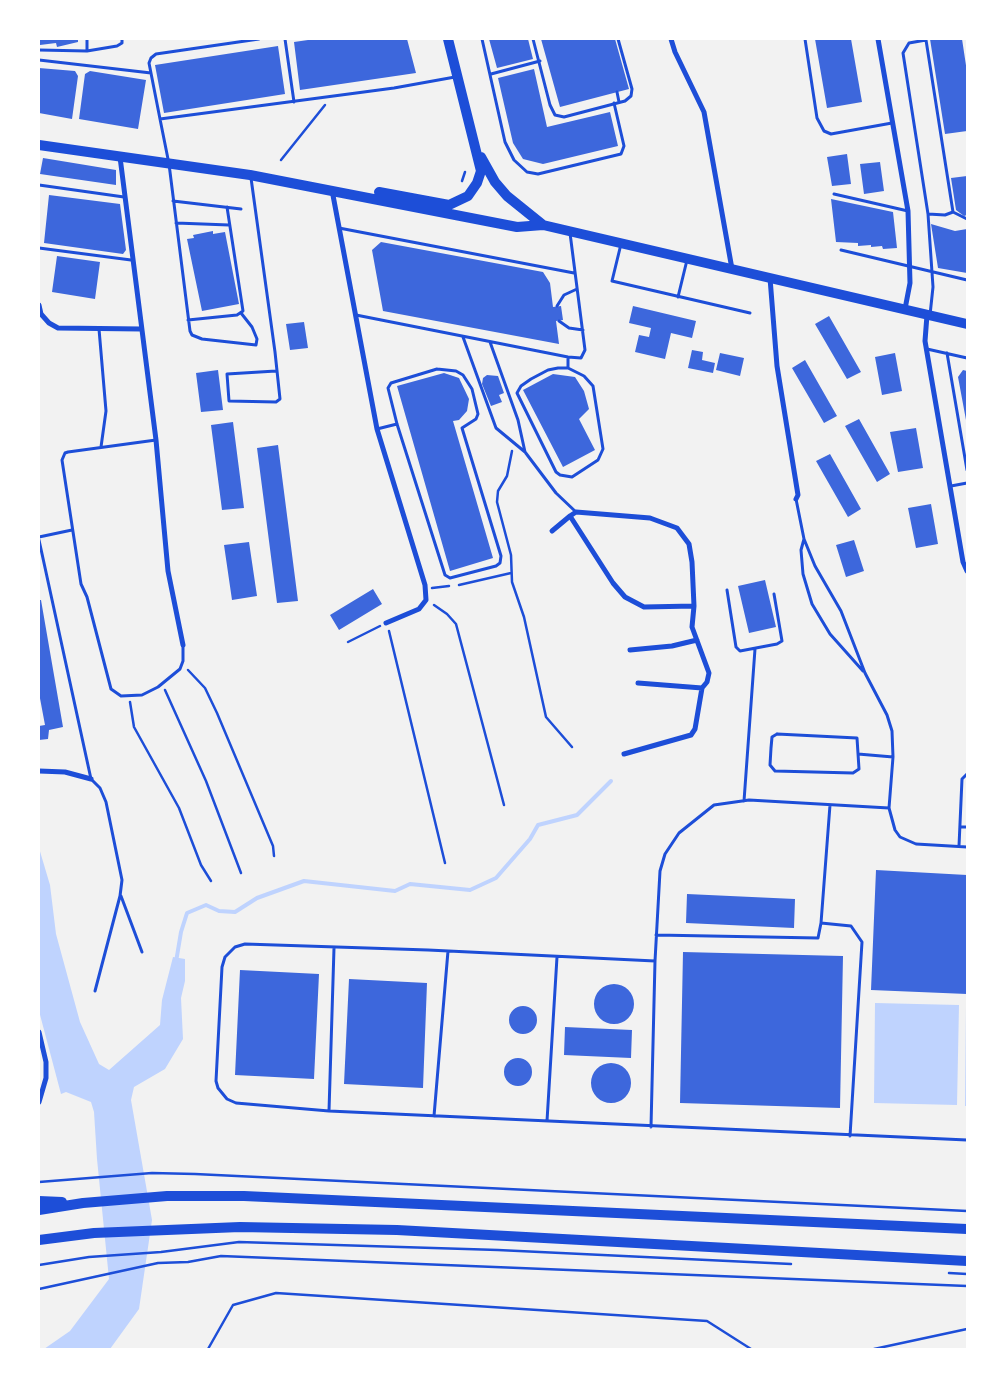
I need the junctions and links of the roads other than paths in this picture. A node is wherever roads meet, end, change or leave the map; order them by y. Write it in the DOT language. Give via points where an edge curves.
graph roads {
  1 [pos="87,39"];
  2 [pos="122,39"];
  3 [pos="259,39"];
  4 [pos="285,39"];
  5 [pos="448,39"];
  6 [pos="482,39"];
  7 [pos="534,39"];
  8 [pos="618,39"];
  9 [pos="671,39"];
  10 [pos="805,39"];
  11 [pos="878,39"];
  12 [pos="926,40"];
  13 [pos="39,50"];
  14 [pos="87,51"];
  15 [pos="39,60"];
  16 [pos="540,61"];
  17 [pos="151,73"];
  18 [pos="492,74"];
  19 [pos="458,77"];
  20 [pos="617,92"];
  21 [pos="294,102"];
  22 [pos="619,102"];
  23 [pos="614,104"];
  24 [pos="160,119"];
  25 [pos="892,123"];
  26 [pos="39,145"];
  27 [pos="476,147"];
  28 [pos="120,157"];
  29 [pos="170,164"];
  30 [pos="232,173"];
  31 [pos="250,175"];
  32 [pos="39,185"];
  33 [pos="332,190"];
  34 [pos="834,194"];
  35 [pos="124,197"];
  36 [pos="173,201"];
  37 [pos="227,207"];
  38 [pos="241,209"];
  39 [pos="908,211"];
  40 [pos="953,212"];
  41 [pos="928,214"];
  42 [pos="967,218"];
  43 [pos="176,223"];
  44 [pos="229,225"];
  45 [pos="542,226"];
  46 [pos="338,228"];
  47 [pos="570,232"];
  48 [pos="621,244"];
  49 [pos="39,248"];
  50 [pos="841,250"];
  51 [pos="688,259"];
  52 [pos="132,260"];
  53 [pos="910,267"];
  54 [pos="732,270"];
  55 [pos="574,273"];
  56 [pos="932,273"];
  57 [pos="770,278"];
  58 [pos="967,280"];
  59 [pos="577,289"];
  60 [pos="678,297"];
  61 [pos="39,305"];
  62 [pos="557,306"];
  63 [pos="904,310"];
  64 [pos="241,313"];
  65 [pos="40,314"];
  66 [pos="750,314"];
  67 [pos="355,315"];
  68 [pos="928,315"];
  69 [pos="188,320"];
  70 [pos="559,321"];
  71 [pos="967,324"];
  72 [pos="98,328"];
  73 [pos="141,329"];
  74 [pos="583,330"];
  75 [pos="463,337"];
  76 [pos="490,342"];
  77 [pos="926,349"];
  78 [pos="947,353"];
  79 [pos="568,357"];
  80 [pos="967,358"];
  81 [pos="568,368"];
  82 [pos="276,371"];
  83 [pos="397,424"];
  84 [pos="377,429"];
  85 [pos="156,440"];
  86 [pos="101,447"];
  87 [pos="525,452"];
  88 [pos="967,470"];
  89 [pos="967,484"];
  90 [pos="950,486"];
  91 [pos="796,498"];
  92 [pos="576,512"];
  93 [pos="570,516"];
  94 [pos="72,530"];
  95 [pos="552,531"];
  96 [pos="39,539"];
  97 [pos="804,539"];
  98 [pos="967,571"];
  99 [pos="727,590"];
  100 [pos="774,594"];
  101 [pos="694,606"];
  102 [pos="386,623"];
  103 [pos="697,640"];
  104 [pos="184,645"];
  105 [pos="755,649"];
  106 [pos="630,650"];
  107 [pos="865,673"];
  108 [pos="638,683"];
  109 [pos="702,688"];
  110 [pos="624,754"];
  111 [pos="858,754"];
  112 [pos="893,757"];
  113 [pos="39,771"];
  114 [pos="967,774"];
  115 [pos="91,778"];
  116 [pos="744,801"];
  117 [pos="830,805"];
  118 [pos="889,808"];
  119 [pos="960,827"];
  120 [pos="967,827"];
  121 [pos="959,846"];
  122 [pos="967,847"];
  123 [pos="120,896"];
  124 [pos="821,923"];
  125 [pos="656,935"];
  126 [pos="334,948"];
  127 [pos="448,951"];
  128 [pos="142,952"];
  129 [pos="558,957"];
  130 [pos="655,961"];
  131 [pos="95,991"];
  132 [pos="39,1032"];
  133 [pos="39,1102"];
  134 [pos="329,1111"];
  135 [pos="434,1116"];
  136 [pos="547,1121"];
  137 [pos="651,1127"];
  138 [pos="850,1136"];
  139 [pos="967,1140"];
  140 [pos="39,1201"];
  141 [pos="83,1203"];
  142 [pos="39,1210"];
  143 [pos="967,1229"];
  144 [pos="63,1236"];
  145 [pos="39,1240"];
  146 [pos="39,1245"];
  147 [pos="967,1261"];
  1 -- 14 [label="lane"];
  2 -- 14 [label="lane" via="117,46"];
  3 -- 17 [label="lane" via="156,54 148,63"];
  4 -- 21 [label="lane"];
  5 -- 19 [label="main road"];
  6 -- 18 [label="lane"];
  7 -- 16 [label="lane"];
  8 -- 22 [label="lane" via="632,92 629,99"];
  9 -- 54 [label="street" via="704,112"];
  10 -- 25 [label="lane" via="817,118 824,131 831,134"];
  11 -- 25 [label="street"];
  12 -- 40 [label="lane"];
  12 -- 41 [label="lane" via="909,43 903,53"];
  13 -- 14 [label="lane"];
  15 -- 17 [label="lane"];
  16 -- 18 [label="lane"];
  16 -- 23 [label="lane" via="555,115 564,117"];
  17 -- 24 [label="lane"];
  18 -- 23 [label="lane" via="505,142 514,160 527,172 538,174 621,154 624,146"];
  19 -- 21 [label="lane"];
  19 -- 27 [label="main road"];
  20 -- 22 [label="lane"];
  21 -- 24 [label="lane"];
  22 -- 23 [label="lane"];
  24 -- 29 [label="lane"];
  25 -- 39 [label="street"];
  26 -- 28 [label="main road"];
  27 -- 30 [label="main road" via="481,171 478,183 468,196 449,205 240,167"];
  27 -- 45 [label="main road" via="501,189"];
  28 -- 29 [label="main road"];
  28 -- 35 [label="street"];
  29 -- 30 [label="main road"];
  29 -- 36 [label="lane"];
  30 -- 31 [label="main road"];
  31 -- 33 [label="main road"];
  31 -- 82 [label="lane"];
  32 -- 35 [label="lane"];
  33 -- 45 [label="main road" via="517,227"];
  33 -- 46 [label="street"];
  34 -- 39 [label="lane"];
  35 -- 52 [label="street"];
  36 -- 37 [label="lane"];
  36 -- 43 [label="lane"];
  37 -- 38 [label="lane"];
  37 -- 44 [label="lane"];
  39 -- 53 [label="street"];
  40 -- 41 [label="lane"];
  40 -- 42 [label="lane"];
  41 -- 56 [label="lane"];
  43 -- 44 [label="lane"];
  43 -- 69 [label="lane"];
  44 -- 64 [label="lane" via="244,307"];
  45 -- 47 [label="main road"];
  46 -- 55 [label="lane"];
  46 -- 67 [label="street"];
  47 -- 48 [label="main road"];
  47 -- 55 [label="lane"];
  48 -- 51 [label="main road"];
  48 -- 60 [label="lane" via="612,281"];
  49 -- 52 [label="lane"];
  50 -- 53 [label="lane"];
  51 -- 54 [label="main road"];
  51 -- 60 [label="lane"];
  52 -- 73 [label="street"];
  53 -- 56 [label="lane"];
  53 -- 63 [label="street"];
  54 -- 57 [label="main road"];
  55 -- 59 [label="lane"];
  56 -- 58 [label="lane"];
  56 -- 68 [label="lane"];
  57 -- 63 [label="main road"];
  57 -- 91 [label="street" via="777,366"];
  59 -- 62 [label="lane" via="564,295"];
  59 -- 74 [label="lane"];
  60 -- 66 [label="lane"];
  61 -- 65 [label="street"];
  63 -- 68 [label="main road"];
  64 -- 69 [label="lane"];
  64 -- 69 [label="lane" via="255,333 256,345 197,338 190,331"];
  65 -- 72 [label="street" via="58,328"];
  67 -- 75 [label="lane"];
  67 -- 84 [label="street"];
  68 -- 71 [label="main road"];
  68 -- 77 [label="street"];
  70 -- 74 [label="lane" via="569,328"];
  72 -- 73 [label="street"];
  72 -- 86 [label="lane" via="106,411"];
  73 -- 85 [label="street"];
  74 -- 79 [label="lane" via="584,354 581,358"];
  75 -- 76 [label="lane"];
  75 -- 87 [label="lane" via="494,424 499,432"];
  76 -- 79 [label="lane"];
  76 -- 87 [label="lane" via="518,420"];
  77 -- 78 [label="lane"];
  77 -- 90 [label="street"];
  78 -- 80 [label="lane"];
  78 -- 88 [label="lane"];
  79 -- 81 [label="lane"];
  81 -- 81 [label="lane" via="588,379 593,386 603,452 592,464 569,477 556,472 517,392 521,386 548,370"];
  82 -- 82 [label="lane" via="279,401 232,402 228,399 227,374"];
  83 -- 83 [label="lane" via="388,388 391,383 448,369 463,375 469,382 478,414 462,428 501,554 498,565 450,578 445,575"];
  83 -- 84 [label="lane"];
  84 -- 102 [label="street" via="425,585 426,600 419,609"];
  85 -- 86 [label="lane"];
  85 -- 104 [label="street" via="168,571"];
  86 -- 94 [label="lane" via="68,452 62,456"];
  87 -- 92 [label="lane" via="556,493"];
  89 -- 90 [label="lane"];
  90 -- 98 [label="street"];
  91 -- 97 [label="lane"];
  92 -- 93 [label="street"];
  92 -- 101 [label="street" via="650,518 677,528 689,544"];
  93 -- 95 [label="street"];
  93 -- 101 [label="street" via="625,597 644,607"];
  94 -- 96 [label="lane"];
  94 -- 104 [label="lane" via="81,584 87,596 111,690 117,695 142,695 162,684 180,669"];
  96 -- 115 [label="lane"];
  97 -- 107 [label="lane" via="822,580 841,611"];
  97 -- 107 [label="lane" via="801,550 803,574 812,604 830,634"];
  99 -- 105 [label="lane" via="738,650"];
  100 -- 105 [label="lane" via="782,641"];
  101 -- 103 [label="street" via="692,627"];
  103 -- 106 [label="street"];
  103 -- 109 [label="street" via="709,673"];
  105 -- 116 [label="lane"];
  107 -- 112 [label="lane" via="887,714 892,731"];
  108 -- 109 [label="street"];
  109 -- 110 [label="street" via="695,729 691,735"];
  111 -- 111 [label="lane" via="858,769 853,773 776,770 770,765 772,740 778,734 854,737 858,740"];
  111 -- 112 [label="lane"];
  112 -- 118 [label="lane"];
  113 -- 115 [label="street"];
  114 -- 119 [label="lane" via="962,779"];
  115 -- 123 [label="lane" via="106,802 122,880"];
  116 -- 117 [label="lane"];
  116 -- 125 [label="lane" via="714,805 679,833 665,854 660,871"];
  117 -- 118 [label="lane"];
  117 -- 124 [label="lane"];
  118 -- 121 [label="lane" via="895,830 907,842"];
  119 -- 120 [label="lane"];
  119 -- 121 [label="lane"];
  121 -- 122 [label="lane"];
  123 -- 128 [label="lane"];
  123 -- 131 [label="lane"];
  124 -- 125 [label="lane" via="820,935 814,940"];
  124 -- 138 [label="lane" via="851,926 862,942"];
  125 -- 130 [label="lane"];
  126 -- 127 [label="lane"];
  126 -- 134 [label="lane"];
  126 -- 134 [label="lane" via="245,944 229,951 222,967 216,1081 222,1095 236,1103"];
  127 -- 129 [label="lane"];
  127 -- 135 [label="lane"];
  129 -- 130 [label="lane"];
  129 -- 136 [label="lane"];
  130 -- 137 [label="lane"];
  132 -- 133 [label="street" via="46,1078"];
  134 -- 135 [label="lane"];
  135 -- 136 [label="lane"];
  136 -- 137 [label="lane"];
  137 -- 138 [label="lane"];
  138 -- 139 [label="lane"];
  140 -- 141 [label="main road"];
  141 -- 142 [label="main road"];
  141 -- 143 [label="main road" via="167,1196 366,1201"];
  144 -- 145 [label="main road"];
  144 -- 146 [label="main road"];
  144 -- 147 [label="main road" via="240,1227 398,1230"];
}
